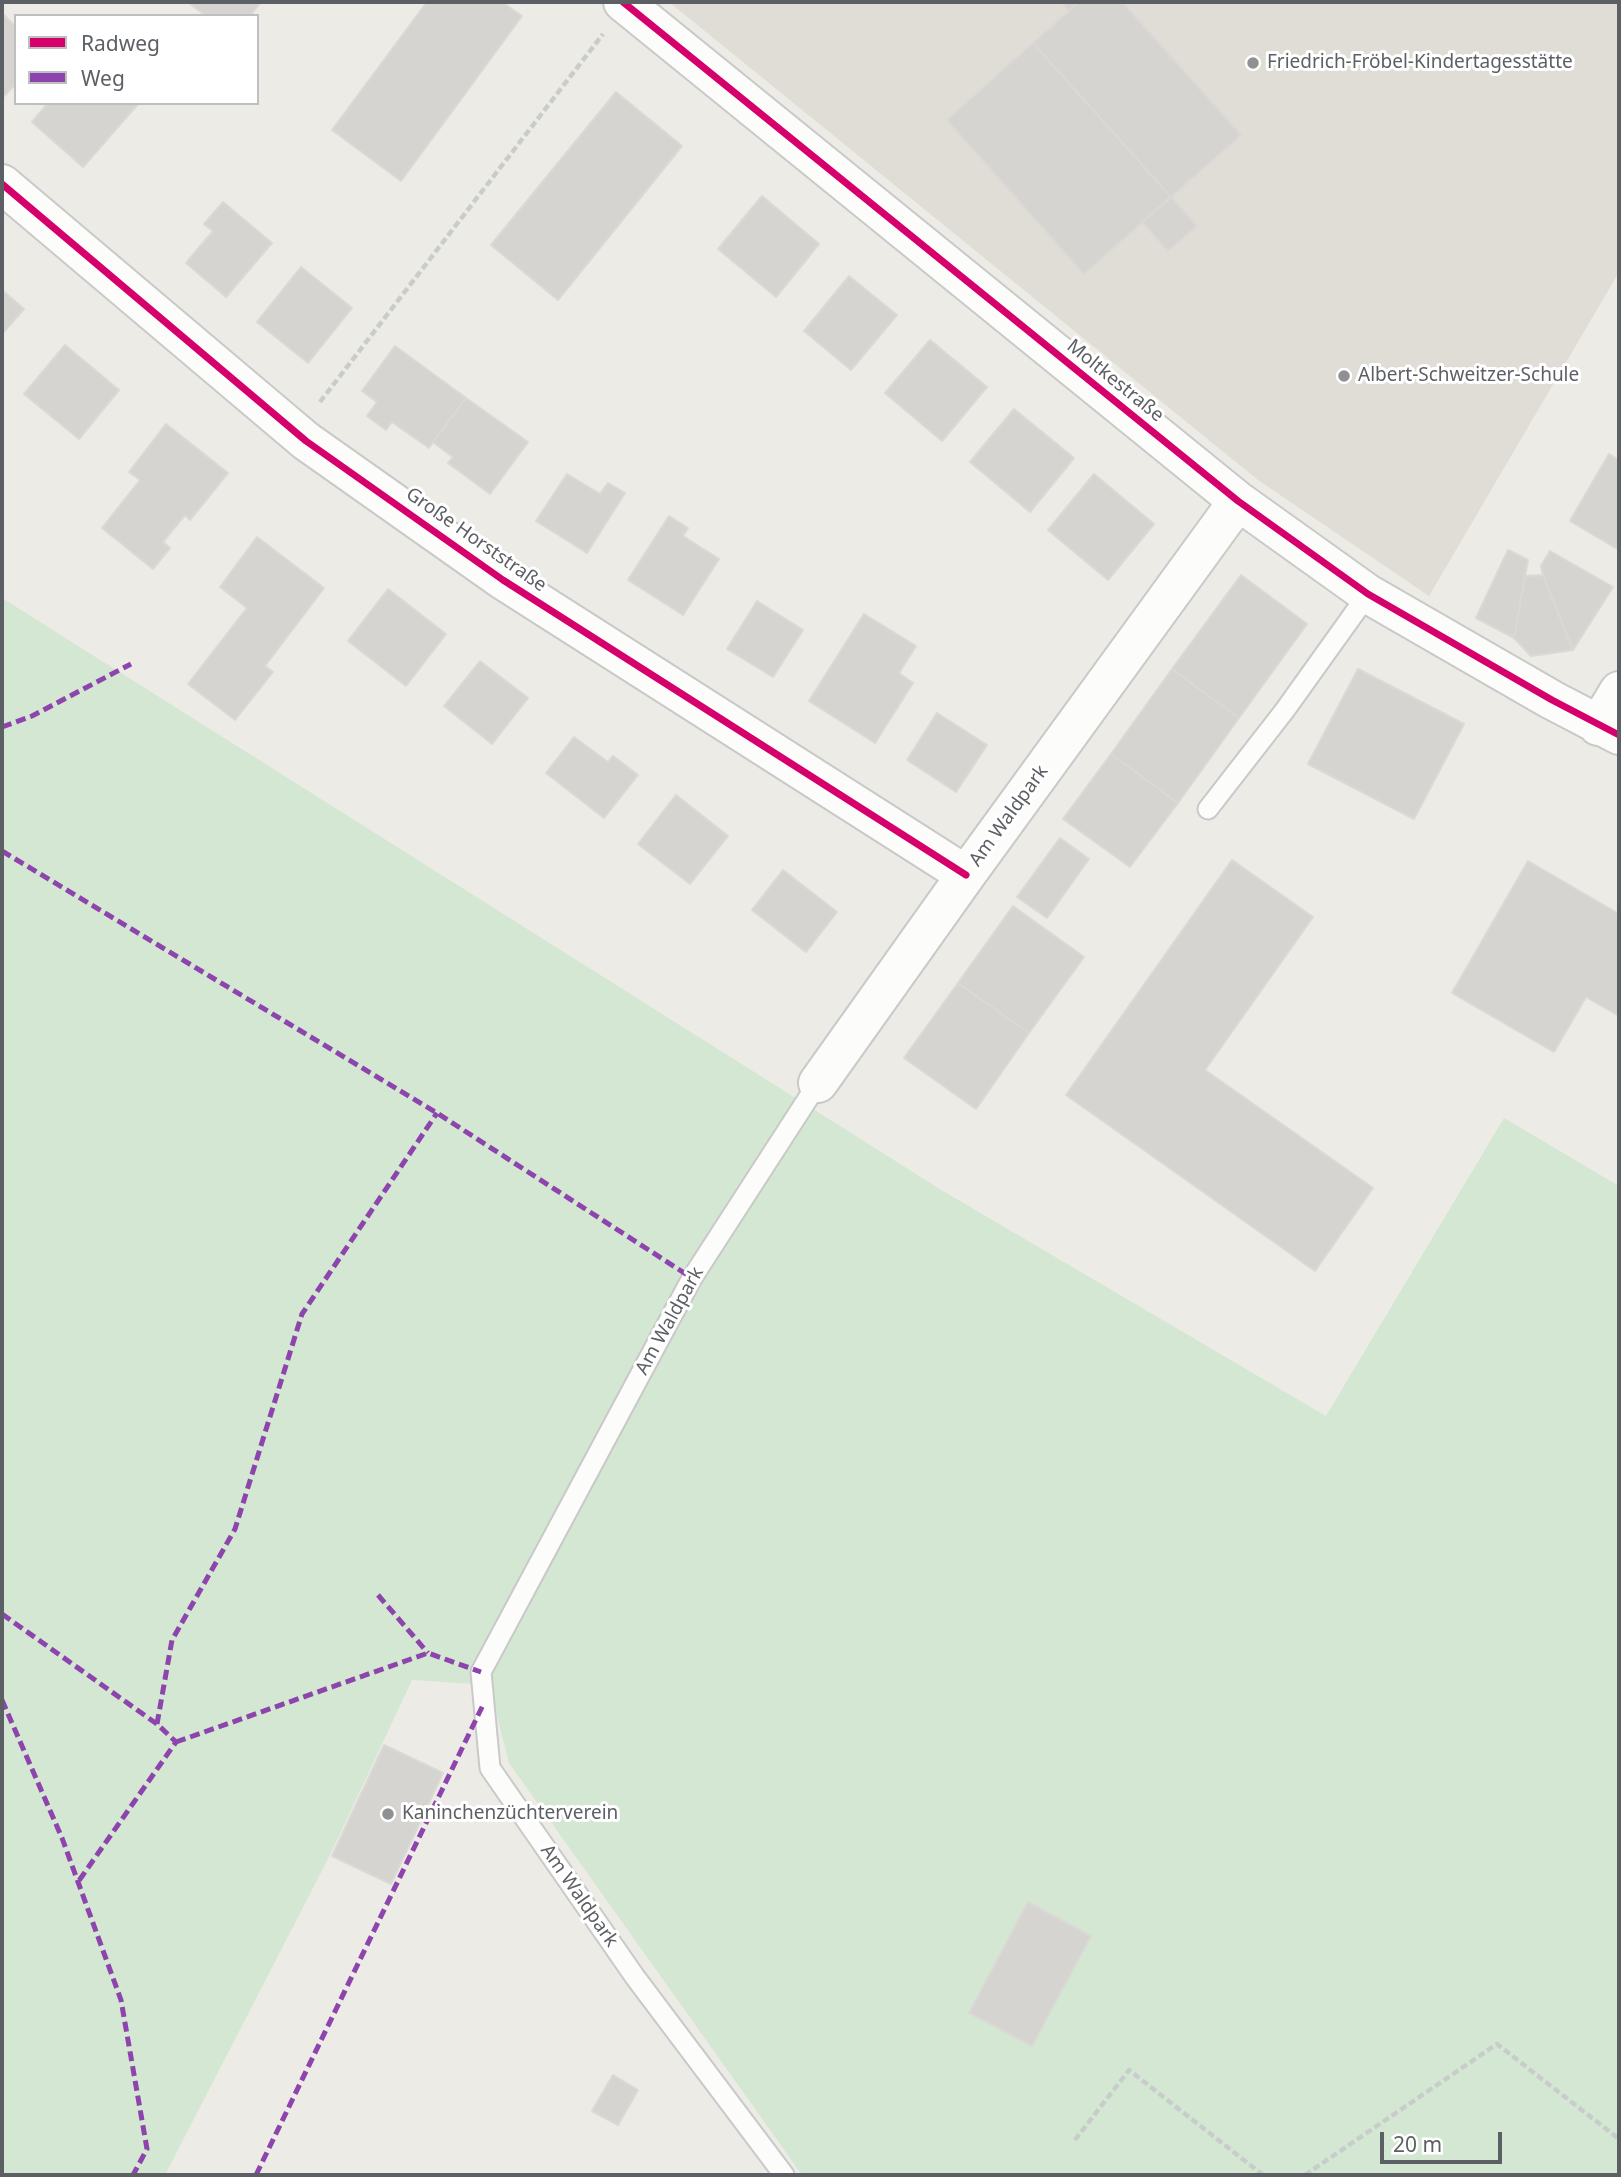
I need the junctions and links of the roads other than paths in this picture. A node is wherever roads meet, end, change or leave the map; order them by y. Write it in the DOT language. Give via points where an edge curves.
graph roads {
  1 [pos="625,3"];
  2 [pos="2,184"];
  3 [pos="1238,502"];
  4 [pos="1368,594"];
  5 [pos="1619,691"];
  6 [pos="1609,731"];
  7 [pos="1208,809"];
  8 [pos="966,875"];
  9 [pos="818,1083"];
  10 [pos="784,2175"];
  1 -- 3 [label="street, Moltkestraße"];
  2 -- 8 [label="street, Große Horststraße" via="306,441 503,580"];
  3 -- 4 [label="street, Moltkestraße"];
  3 -- 8 [label="street, Am Waldpark"];
  4 -- 6 [label="street, Moltkestraße"];
  4 -- 7 [label="lane"];
  5 -- 6 [label="street"];
  8 -- 9 [label="street, Am Waldpark"];
  9 -- 10 [label="lane, Am Waldpark" via="692,1278 481,1672 490,1768 635,1977"];
}
